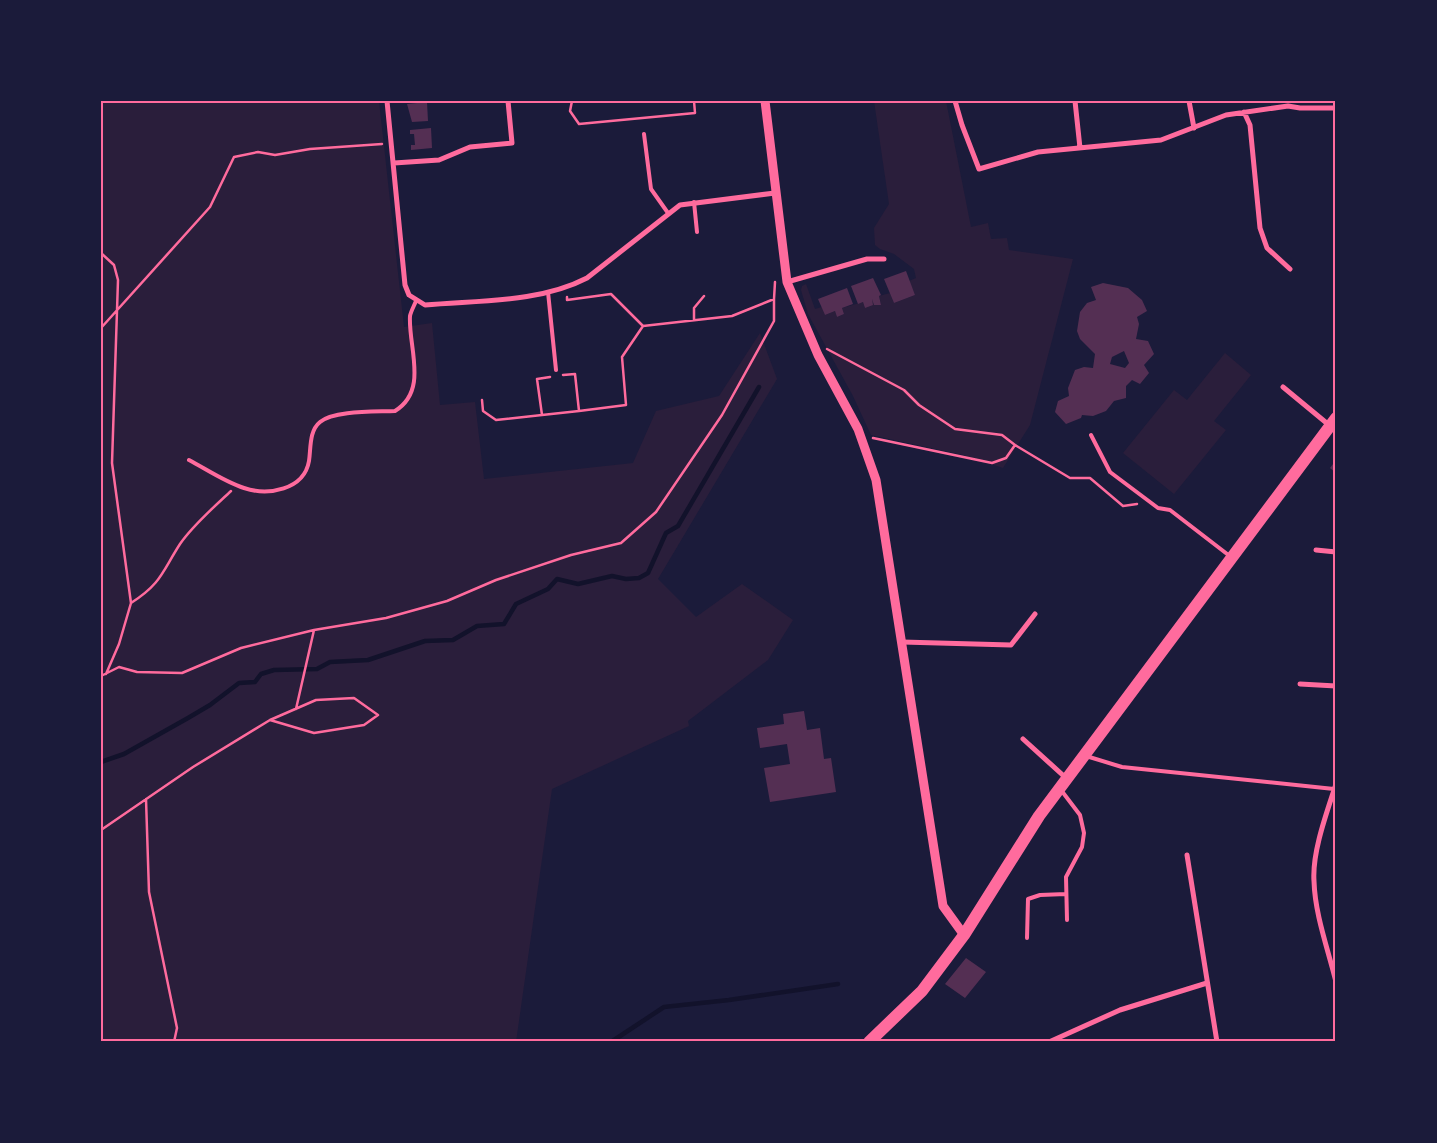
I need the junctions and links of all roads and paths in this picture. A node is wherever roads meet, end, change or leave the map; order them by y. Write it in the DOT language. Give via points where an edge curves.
graph roads {
  1 [pos="387,101"];
  2 [pos="508,101"];
  3 [pos="572,101"];
  4 [pos="694,101"];
  5 [pos="765,101"];
  6 [pos="956,101"];
  7 [pos="1075,101"];
  8 [pos="1189,101"];
  9 [pos="1288,104"];
  10 [pos="1336,108"];
  11 [pos="1244,112"];
  12 [pos="1194,128"];
  13 [pos="644,134"];
  14 [pos="392,143"];
  15 [pos="1080,148"];
  16 [pos="394,163"];
  17 [pos="774,193"];
  18 [pos="694,202"];
  19 [pos="668,213"];
  20 [pos="697,232"];
  21 [pos="101,253"];
  22 [pos="884,259"];
  23 [pos="1290,269"];
  24 [pos="786,282"];
  25 [pos="566,288"];
  26 [pos="548,292"];
  27 [pos="704,296"];
  28 [pos="774,299"];
  29 [pos="416,301"];
  30 [pos="117,309"];
  31 [pos="694,320"];
  32 [pos="643,326"];
  33 [pos="101,328"];
  34 [pos="818,355"];
  35 [pos="556,370"];
  36 [pos="1283,387"];
  37 [pos="482,400"];
  38 [pos="579,411"];
  39 [pos="542,415"];
  40 [pos="1333,422"];
  41 [pos="1091,435"];
  42 [pos="862,438"];
  43 [pos="1016,445"];
  44 [pos="189,460"];
  45 [pos="238,485"];
  46 [pos="1142,507"];
  47 [pos="1316,550"];
  48 [pos="1336,552"];
  49 [pos="1232,557"];
  50 [pos="131,603"];
  51 [pos="1035,614"];
  52 [pos="314,630"];
  53 [pos="902,642"];
  54 [pos="106,674"];
  55 [pos="101,676"];
  56 [pos="1300,684"];
  57 [pos="1336,686"];
  58 [pos="296,709"];
  59 [pos="270,720"];
  60 [pos="1023,740"];
  61 [pos="1084,755"];
  62 [pos="1063,783"];
  63 [pos="1335,786"];
  64 [pos="146,800"];
  65 [pos="101,830"];
  66 [pos="1187,855"];
  67 [pos="1066,894"];
  68 [pos="1067,920"];
  69 [pos="964,935"];
  70 [pos="1028,938"];
  71 [pos="1336,982"];
  72 [pos="1207,983"];
  73 [pos="174,1042"];
  74 [pos="869,1042"];
  75 [pos="1049,1042"];
  76 [pos="1217,1042"];
  1 -- 14 [label="street"];
  2 -- 16 [label="street" via="512,143 470,147 439,160"];
  3 -- 4 [label="path" via="570,111 579,124 695,113"];
  5 -- 17 [label="street"];
  6 -- 15 [label="street" via="978,169 1038,152"];
  7 -- 15 [label="street"];
  8 -- 12 [label="street"];
  9 -- 10 [label="street" via="1300,108"];
  9 -- 11 [label="street"];
  11 -- 12 [label="street" via="1210,119"];
  11 -- 23 [label="street" via="1250,125 1260,228 1267,248"];
  12 -- 15 [label="street" via="1161,140"];
  13 -- 19 [label="lane" via="651,189"];
  14 -- 16 [label="street"];
  14 -- 30 [label="path" via="275,155 258,152 234,157 210,207"];
  16 -- 29 [label="street" via="405,285"];
  17 -- 18 [label="street"];
  17 -- 24 [label="street"];
  18 -- 19 [label="street"];
  18 -- 20 [label="lane"];
  19 -- 25 [label="street" via="587,278"];
  21 -- 30 [label="path" via="114,265 118,280"];
  22 -- 24 [label="street" via="867,259"];
  24 -- 28 [label="path" via="774,282"];
  24 -- 34 [label="street"];
  25 -- 26 [label="street"];
  25 -- 32 [label="path" via="567,300 611,294"];
  26 -- 29 [label="street" via="426,305"];
  26 -- 35 [label="lane"];
  27 -- 31 [label="path" via="694,308"];
  28 -- 31 [label="path" via="732,316"];
  28 -- 52 [label="path" via="774,321 722,415 656,512 621,543 571,555 496,580 447,601 386,618"];
  29 -- 45 [label="lane" via="410,315 415,353 414,384 403,406 395,411 329,416 318,423 312,435 305,474 284,489 268,491"];
  30 -- 33 [label="path"];
  30 -- 50 [label="path" via="112,463"];
  31 -- 32 [label="path"];
  32 -- 38 [label="path" via="622,357 626,405"];
  34 -- 42 [label="street"];
  34 -- 43 [label="path" via="828,349 904,390 919,405 955,429 1002,435"];
  36 -- 40 [label="street"];
  37 -- 39 [label="path" via="483,411 496,420"];
  38 -- 39 [label="path"];
  38 -- 39 [label="path" via="575,374 537,379"];
  40 -- 49 [label="main road"];
  41 -- 49 [label="lane" via="1110,472 1158,508 1170,510"];
  42 -- 43 [label="path" via="992,463 1006,458"];
  42 -- 53 [label="street" via="876,480"];
  43 -- 46 [label="path" via="1070,478 1090,478 1123,506 1135,503"];
  44 -- 45 [label="lane"];
  45 -- 50 [label="path" via="181,543 160,579"];
  47 -- 48 [label="street"];
  49 -- 61 [label="main road"];
  50 -- 54 [label="path"];
  51 -- 53 [label="street" via="1012,645"];
  52 -- 54 [label="path" via="241,648 182,672 138,672 119,667"];
  52 -- 58 [label="path"];
  53 -- 69 [label="street" via="943,906"];
  54 -- 55 [label="path"];
  56 -- 57 [label="street"];
  58 -- 59 [label="path"];
  58 -- 59 [label="path" via="316,700 354,698 378,715 364,726 314,733"];
  59 -- 64 [label="path"];
  60 -- 62 [label="street"];
  61 -- 62 [label="main road"];
  61 -- 63 [label="lane" via="1122,767"];
  62 -- 67 [label="lane" via="1080,815 1084,833 1082,848 1066,876"];
  62 -- 69 [label="main road"];
  63 -- 71 [label="street" via="1315,858 1314,882"];
  64 -- 65 [label="path"];
  64 -- 73 [label="path" via="148,892 176,1028"];
  66 -- 72 [label="street"];
  67 -- 68 [label="lane"];
  67 -- 70 [label="lane" via="1028,899"];
  69 -- 74 [label="main road" via="922,991"];
  72 -- 75 [label="street" via="1120,1010"];
  72 -- 76 [label="street"];
}
